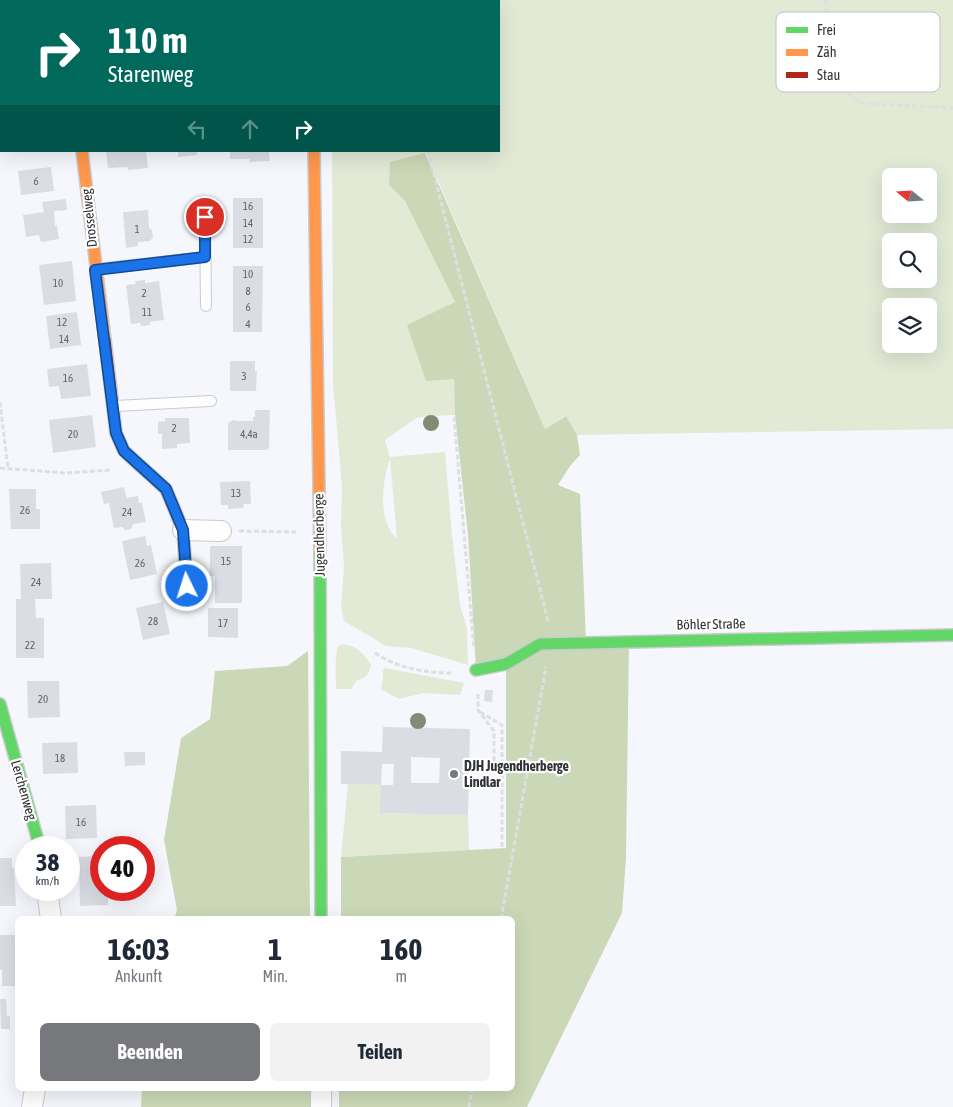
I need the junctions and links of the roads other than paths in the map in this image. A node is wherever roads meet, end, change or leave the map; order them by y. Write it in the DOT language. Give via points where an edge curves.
graph roads {
  1 [pos="82,152"];
  2 [pos="314,152"];
  3 [pos="205,217"];
  4 [pos="205,257"];
  5 [pos="95,270"];
  6 [pos="206,306"];
  7 [pos="211,401"];
  8 [pos="112,406"];
  9 [pos="183,530"];
  10 [pos="221,531"];
  11 [pos="187,586"];
  12 [pos="953,635"];
  13 [pos="476,670"];
  14 [pos="0,704"];
  15 [pos="37,836"];
  16 [pos="49,901"];
  17 [pos="51,916"];
  18 [pos="320,916"];
  19 [pos="35,1091"];
  20 [pos="320,1091"];
  21 [pos="32,1107"];
  22 [pos="321,1107"];
  1 -- 5 [label="street, Drosselweg"];
  2 -- 18 [label="street, Jugendherberge" via="321,642"];
  3 -- 4 [label="lane"];
  4 -- 5 [label="lane"];
  4 -- 6 [label="lane"];
  5 -- 8 [label="street, Drosselweg"];
  7 -- 8 [label="lane"];
  8 -- 9 [label="street, Drosselweg" via="116,433 124,451 166,489"];
  9 -- 10 [label="street"];
  9 -- 11 [label="street, Drosselweg"];
  12 -- 13 [label="street, Böhler Straße" via="540,644 506,664"];
  14 -- 15 [label="street, Lerchenweg"];
  16 -- 17 [label="street"];
  19 -- 21 [label="street"];
  20 -- 22 [label="street"];
}
